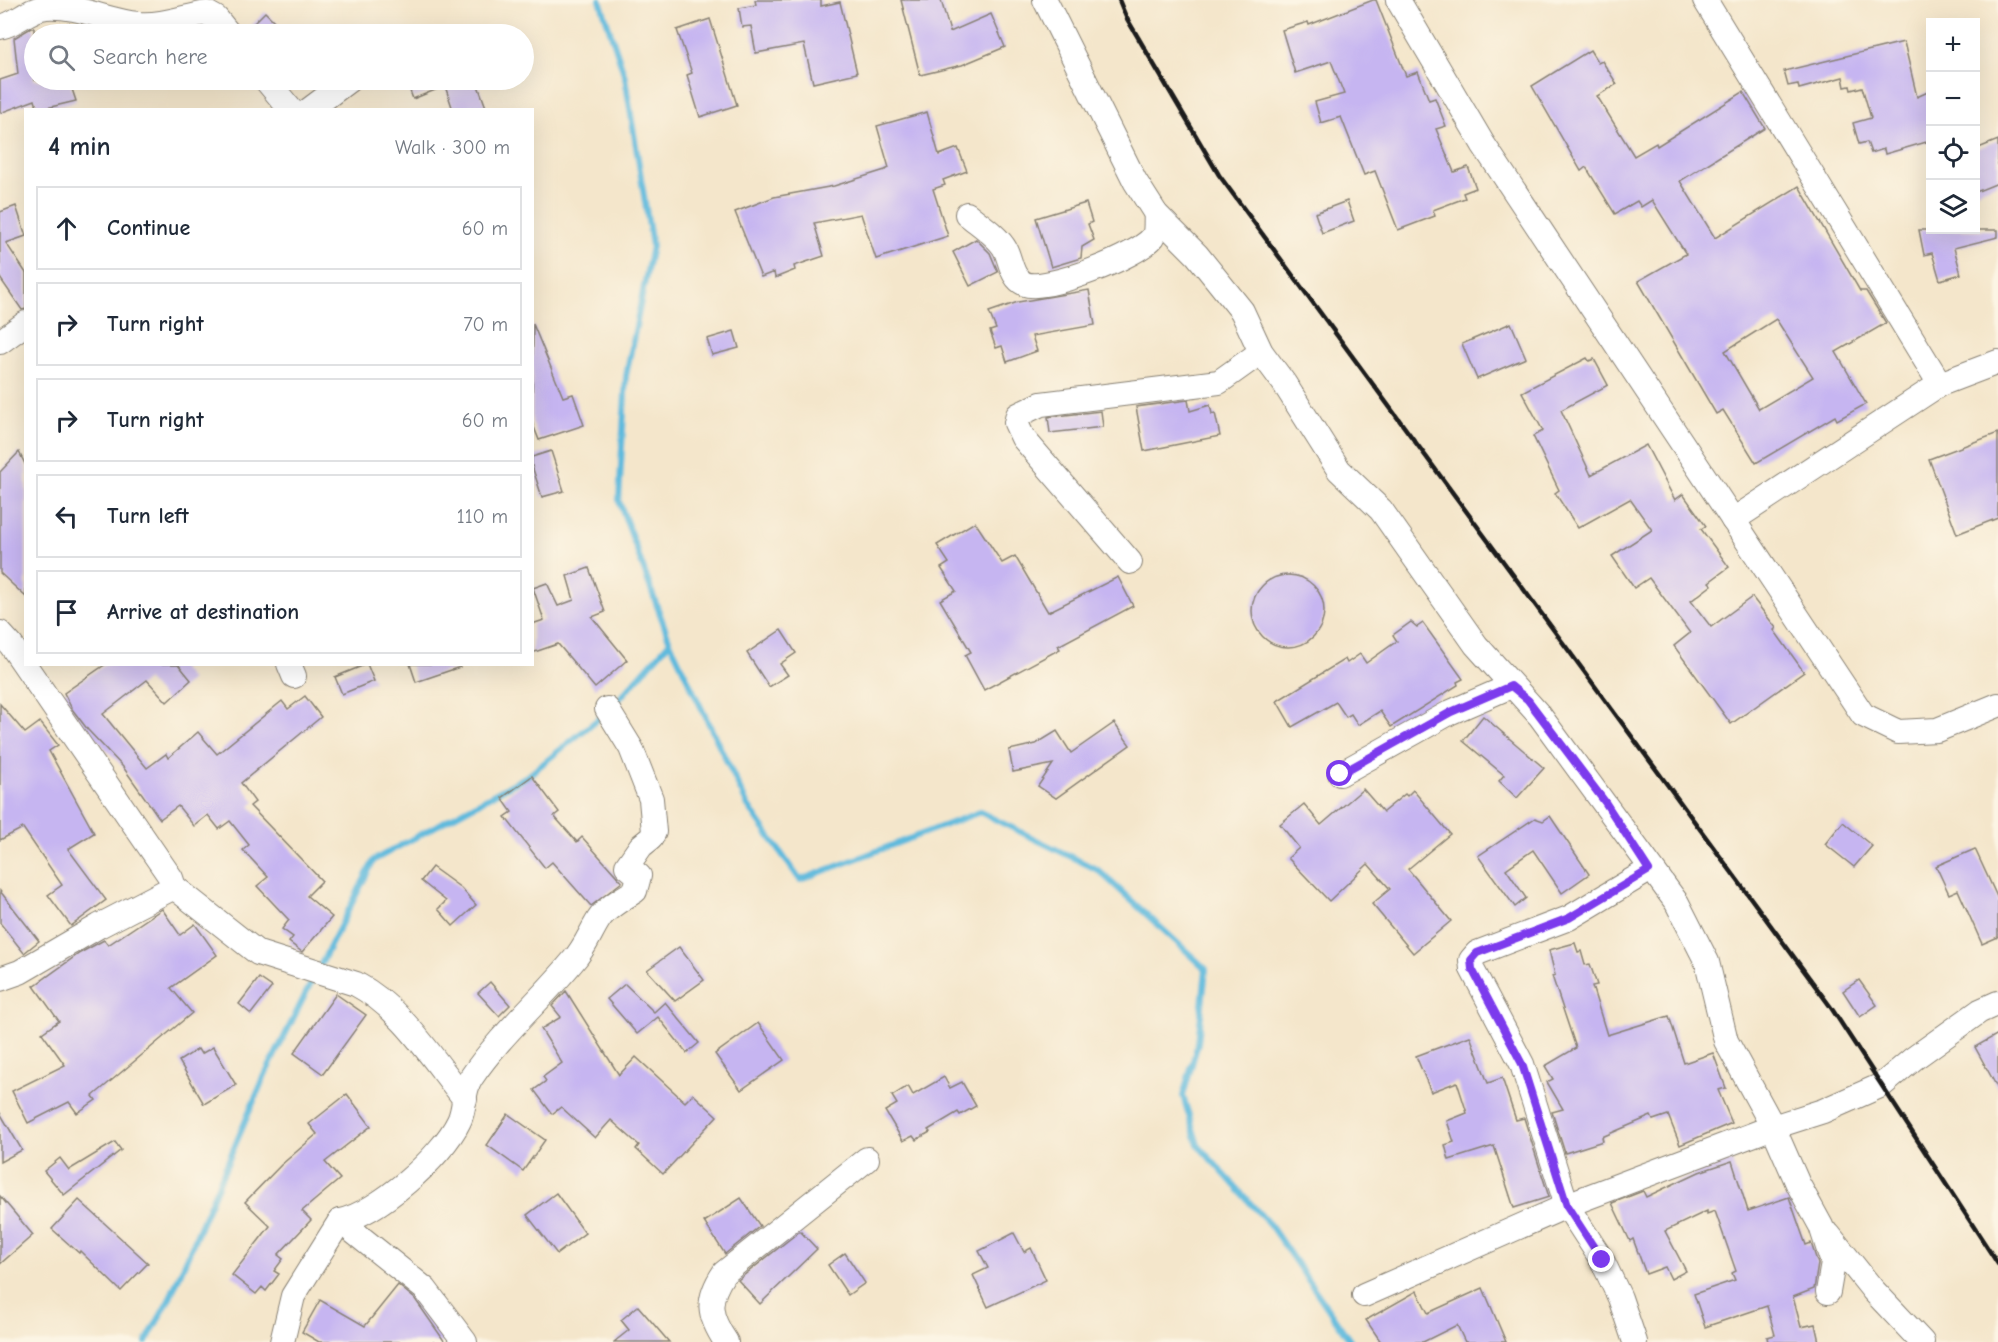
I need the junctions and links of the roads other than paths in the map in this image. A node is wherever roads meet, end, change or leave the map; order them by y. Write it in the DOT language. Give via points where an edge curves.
graph roads {
  1 [pos="1045,0"];
  2 [pos="1398,0"];
  3 [pos="1705,0"];
  4 [pos="31,6"];
  5 [pos="145,24"];
  6 [pos="145,24"];
  7 [pos="221,24"];
  8 [pos="0,27"];
  9 [pos="274,90"];
  10 [pos="336,90"];
  11 [pos="289,108"];
  12 [pos="312,108"];
  13 [pos="968,214"];
  14 [pos="1156,214"];
  15 [pos="24,324"];
  16 [pos="0,342"];
  17 [pos="1261,352"];
  18 [pos="1998,362"];
  19 [pos="1940,384"];
  20 [pos="1733,520"];
  21 [pos="1130,562"];
  22 [pos="0,633"];
  23 [pos="24,664"];
  24 [pos="25,666"];
  25 [pos="1511,686"];
  26 [pos="1998,705"];
  27 [pos="607,709"];
  28 [pos="1340,774"];
  29 [pos="1649,870"];
  30 [pos="174,887"];
  31 [pos="0,979"];
  32 [pos="1998,1003"];
  33 [pos="465,1099"];
  34 [pos="1773,1126"];
  35 [pos="867,1159"];
  36 [pos="1567,1206"];
  37 [pos="340,1221"];
  38 [pos="1821,1226"];
  39 [pos="1828,1292"];
  40 [pos="1364,1295"];
  41 [pos="282,1342"];
  42 [pos="465,1342"];
  43 [pos="726,1342"];
  44 [pos="1635,1342"];
  45 [pos="1922,1342"];
  1 -- 14 [label="street" via="1135,181"];
  2 -- 20 [label="street" via="1483,144"];
  3 -- 19 [label="street"];
  4 -- 5 [label="street" via="67,8"];
  4 -- 8 [label="street"];
  6 -- 7 [label="street" via="207,13"];
  9 -- 11 [label="street"];
  10 -- 12 [label="street"];
  13 -- 14 [label="street" via="1004,247 1015,276 1034,286 1102,267 1146,243 1155,233"];
  14 -- 17 [label="street" via="1197,255 1242,311"];
  15 -- 16 [label="street"];
  17 -- 21 [label="street" via="1219,382 1041,404 1018,415 1016,423 1023,438"];
  17 -- 25 [label="street" via="1340,470 1381,510 1476,645"];
  18 -- 19 [label="street"];
  19 -- 20 [label="street"];
  20 -- 26 [label="street" via="1863,715 1898,732 1937,730"];
  22 -- 23 [label="street"];
  24 -- 30 [label="street"];
  25 -- 28 [label="street" via="1451,712"];
  25 -- 29 [label="street" via="1528,700 1605,802"];
  27 -- 33 [label="street" via="631,748 651,799 654,832 627,866 639,876 635,891 600,917 574,961 493,1048 470,1080"];
  29 -- 34 [label="street" via="1677,903 1690,926 1707,962 1726,1041"];
  29 -- 36 [label="street" via="1569,918 1477,953 1471,960 1472,969 1522,1064"];
  30 -- 31 [label="street" via="20,972"];
  30 -- 33 [label="street" via="258,953 356,984 378,996"];
  32 -- 34 [label="street" via="1970,1018 1882,1085 1823,1111"];
  33 -- 37 [label="street" via="450,1137 417,1174 355,1218"];
  34 -- 36 [label="street"];
  34 -- 38 [label="street"];
  35 -- 43 [label="street" via="724,1272 711,1301 713,1323"];
  36 -- 40 [label="street"];
  36 -- 44 [label="street" via="1602,1260"];
  37 -- 41 [label="street" via="293,1296"];
  37 -- 42 [label="street" via="425,1289"];
  38 -- 39 [label="street" via="1833,1263"];
  38 -- 45 [label="street"];
}
